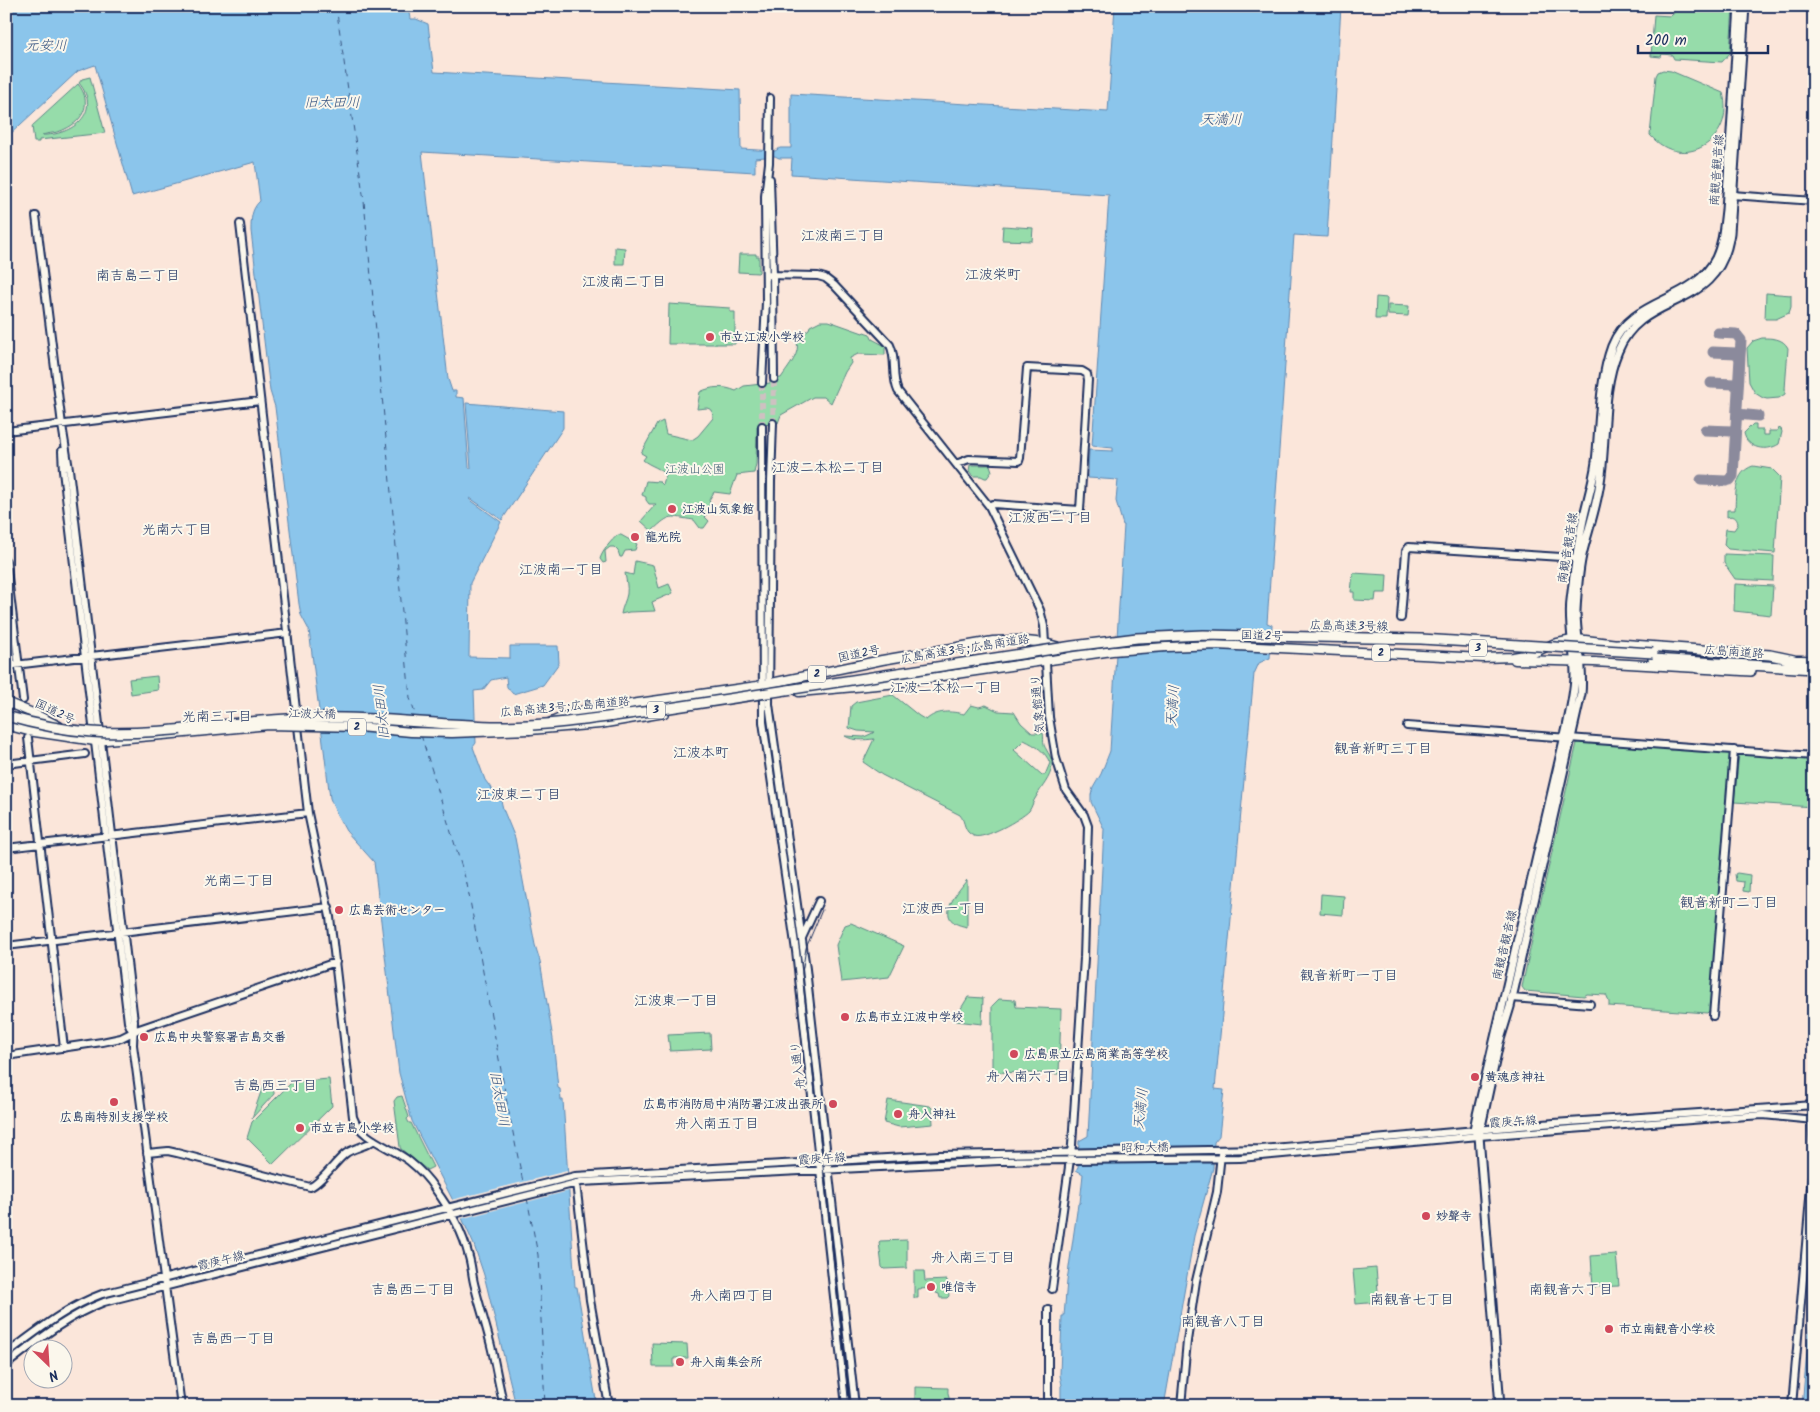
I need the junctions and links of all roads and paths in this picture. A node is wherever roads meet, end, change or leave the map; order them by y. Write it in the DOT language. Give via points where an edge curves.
graph roads {
  1 [pos="1739,6"];
  2 [pos="1745,6"];
  3 [pos="770,98"];
  4 [pos="769,157"];
  5 [pos="1732,195"];
  6 [pos="1814,200"];
  7 [pos="36,216"];
  8 [pos="240,224"];
  9 [pos="766,275"];
  10 [pos="774,275"];
  11 [pos="774,379"];
  12 [pos="762,383"];
  13 [pos="260,401"];
  14 [pos="773,423"];
  15 [pos="62,425"];
  16 [pos="762,426"];
  17 [pos="6,431"];
  18 [pos="956,464"];
  19 [pos="989,506"];
  20 [pos="1577,558"];
  21 [pos="6,561"];
  22 [pos="1401,618"];
  23 [pos="288,633"];
  24 [pos="1304,638"];
  25 [pos="1574,639"];
  26 [pos="1045,643"];
  27 [pos="1618,644"];
  28 [pos="1100,653"];
  29 [pos="88,656"];
  30 [pos="1653,656"];
  31 [pos="1483,658"];
  32 [pos="1794,660"];
  33 [pos="1046,661"];
  34 [pos="1814,661"];
  35 [pos="1577,662"];
  36 [pos="18,665"];
  37 [pos="6,666"];
  38 [pos="1698,668"];
  39 [pos="1814,669"];
  40 [pos="1814,674"];
  41 [pos="765,684"];
  42 [pos="765,695"];
  43 [pos="23,700"];
  44 [pos="6,702"];
  45 [pos="6,716"];
  46 [pos="6,725"];
  47 [pos="1407,726"];
  48 [pos="533,729"];
  49 [pos="28,734"];
  50 [pos="185,734"];
  51 [pos="1568,737"];
  52 [pos="98,741"];
  53 [pos="1734,750"];
  54 [pos="85,754"];
  55 [pos="1814,756"];
  56 [pos="30,761"];
  57 [pos="6,764"];
  58 [pos="308,813"];
  59 [pos="108,836"];
  60 [pos="40,844"];
  61 [pos="6,848"];
  62 [pos="819,901"];
  63 [pos="329,908"];
  64 [pos="120,932"];
  65 [pos="802,939"];
  66 [pos="51,940"];
  67 [pos="6,946"];
  68 [pos="336,962"];
  69 [pos="1511,998"];
  70 [pos="1590,1004"];
  71 [pos="1713,1016"];
  72 [pos="132,1032"];
  73 [pos="64,1048"];
  74 [pos="6,1056"];
  75 [pos="1814,1104"];
  76 [pos="1813,1119"];
  77 [pos="1478,1132"];
  78 [pos="374,1140"];
  79 [pos="1218,1150"];
  80 [pos="1075,1151"];
  81 [pos="1814,1151"];
  82 [pos="147,1153"];
  83 [pos="1217,1158"];
  84 [pos="1074,1160"];
  85 [pos="828,1161"];
  86 [pos="818,1162"];
  87 [pos="829,1170"];
  88 [pos="820,1171"];
  89 [pos="571,1182"];
  90 [pos="450,1206"];
  91 [pos="454,1214"];
  92 [pos="165,1278"];
  93 [pos="166,1286"];
  94 [pos="1052,1289"];
  95 [pos="1048,1310"];
  96 [pos="6,1354"];
  97 [pos="6,1365"];
  98 [pos="181,1406"];
  99 [pos="504,1406"];
  100 [pos="609,1406"];
  101 [pos="846,1406"];
  102 [pos="855,1406"];
  103 [pos="1048,1406"];
  104 [pos="1181,1406"];
  105 [pos="1500,1406"];
  106 [pos="1792,1406"];
  1 -- 20 [label="main road, 南観音観音線" via="1725,222 1720,249 1698,280 1636,315 1622,329 1613,346"];
  2 -- 5 [label="main road, 南観音観音線"];
  3 -- 4 [label="street"];
  4 -- 9 [label="street"];
  4 -- 10 [label="street"];
  5 -- 6 [label="street"];
  5 -- 25 [label="main road, 南観音観音線" via="1728,242 1715,273 1697,290 1640,321 1625,336 1618,352 1606,408 1598,493 1580,572"];
  7 -- 15 [label="street"];
  8 -- 13 [label="street"];
  9 -- 10 [label="street, 気象館通り"];
  9 -- 12 [label="street"];
  10 -- 11 [label="street"];
  10 -- 18 [label="street, 気象館通り" via="818,276 834,284 890,345 898,391"];
  13 -- 15 [label="street"];
  13 -- 23 [label="street"];
  14 -- 41 [label="street"];
  15 -- 17 [label="street"];
  15 -- 29 [label="street"];
  16 -- 41 [label="street"];
  18 -- 19 [label="street, 気象館通り"];
  18 -- 19 [label="street" via="969,459 1019,461 1027,368 1087,374 1080,510"];
  19 -- 26 [label="street, 気象館通り" via="1043,617"];
  20 -- 22 [label="street" via="1409,547 1406,551"];
  20 -- 25 [label="main road, 南観音観音線" via="1571,607"];
  21 -- 36 [label="street"];
  23 -- 29 [label="street"];
  23 -- 58 [label="street"];
  24 -- 30 [label="highway, 広島高速3号線 / 3, bridge" via="1465,641"];
  24 -- 45 [label="highway, 広島高速3号;広島南道路 / 3, bridge" via="1203,635 1111,641 650,711 531,724 469,725 312,718 159,731 92,732 56,728"];
  25 -- 27 [label="highway, 2"];
  25 -- 31 [label="highway, 国道2号 / 2" via="1531,654"];
  25 -- 35 [label="main road, 南観音観音線"];
  26 -- 28 [label="highway, 国道2号 / 2"];
  26 -- 33 [label="street, 気象館通り"];
  26 -- 41 [label="highway, 国道2号 / 2" via="993,641"];
  27 -- 32 [label="highway" via="1770,655"];
  28 -- 31 [label="highway, 国道2号 / 2" via="1216,645"];
  28 -- 33 [label="highway, 国道2号 / 2"];
  29 -- 36 [label="street"];
  29 -- 52 [label="street"];
  30 -- 32 [label="highway, 広島南道路 / 3"];
  30 -- 39 [label="highway, 広島南道路 / 3"];
  31 -- 35 [label="highway, 国道2号 / 2"];
  32 -- 34 [label="highway, 広島南道路 / 3"];
  33 -- 42 [label="highway, 国道2号 / 2" via="888,684"];
  33 -- 80 [label="street, 気象館通り" via="1049,717 1056,758 1066,790 1088,826"];
  35 -- 38 [label="highway, 2"];
  35 -- 51 [label="main road, 南観音観音線" via="1583,682"];
  36 -- 37 [label="street"];
  36 -- 43 [label="street"];
  38 -- 40 [label="highway"];
  41 -- 42 [label="street"];
  41 -- 48 [label="highway, 国道2号 / 2" via="575,712"];
  42 -- 48 [label="highway, 国道2号 / 2" via="600,724"];
  42 -- 65 [label="street, 舟入通り"];
  42 -- 86 [label="street, 舟入通り" via="763,722 796,951"];
  44 -- 52 [label="highway, 国道2号 / 2" via="68,731"];
  46 -- 49 [label="highway, 国道2号 / 2"];
  47 -- 51 [label="street"];
  48 -- 50 [label="highway, 江波大橋 / 2, bridge" via="452,733 278,725"];
  49 -- 52 [label="highway, 国道2号 / 2"];
  49 -- 56 [label="street"];
  50 -- 52 [label="highway, 国道2号 / 2"];
  51 -- 53 [label="street"];
  51 -- 69 [label="main road, 南観音観音線"];
  51 -- 77 [label="main road, 南観音観音線"];
  52 -- 59 [label="street"];
  53 -- 55 [label="street"];
  53 -- 71 [label="street"];
  54 -- 56 [label="street"];
  56 -- 57 [label="street"];
  56 -- 60 [label="street"];
  58 -- 59 [label="street"];
  58 -- 63 [label="street"];
  59 -- 60 [label="street"];
  59 -- 64 [label="street"];
  60 -- 61 [label="street"];
  60 -- 66 [label="street"];
  62 -- 65 [label="street"];
  63 -- 64 [label="street"];
  63 -- 68 [label="street"];
  64 -- 66 [label="street"];
  64 -- 72 [label="street" via="128,1022"];
  65 -- 85 [label="street, 舟入通り"];
  66 -- 67 [label="street"];
  66 -- 73 [label="street"];
  68 -- 72 [label="street"];
  68 -- 78 [label="street" via="353,1117 358,1128"];
  69 -- 70 [label="street"];
  69 -- 77 [label="main road, 南観音観音線"];
  72 -- 73 [label="street" via="122,1038"];
  72 -- 82 [label="street"];
  73 -- 74 [label="street"];
  75 -- 76 [label="street"];
  75 -- 77 [label="street"];
  76 -- 77 [label="street, 霞庚午線" via="1763,1115"];
  76 -- 81 [label="street"];
  77 -- 79 [label="street, 昭和大橋"];
  77 -- 83 [label="street, 霞庚午線" via="1315,1152"];
  77 -- 105 [label="main road, 南観音観音線"];
  78 -- 82 [label="street" via="344,1154 317,1184 310,1187 177,1153"];
  78 -- 90 [label="street" via="420,1170"];
  79 -- 80 [label="street, 昭和大橋"];
  79 -- 83 [label="street"];
  80 -- 84 [label="street, 気象館通り"];
  80 -- 85 [label="street, 昭和大橋"];
  81 -- 106 [label="street"];
  82 -- 92 [label="street"];
  83 -- 84 [label="street, 昭和大橋"];
  83 -- 104 [label="street" via="1217,1192 1196,1281"];
  84 -- 87 [label="street, 霞庚午線" via="939,1163"];
  84 -- 94 [label="street, 気象館通り"];
  85 -- 86 [label="street, 昭和大橋"];
  85 -- 87 [label="street, 舟入通り"];
  86 -- 88 [label="street, 舟入通り"];
  86 -- 89 [label="street, 昭和大橋" via="581,1175"];
  87 -- 88 [label="street, 霞庚午線"];
  87 -- 102 [label="street, 舟入通り"];
  88 -- 89 [label="street, 霞庚午線"];
  88 -- 101 [label="street, 舟入通り"];
  89 -- 90 [label="street"];
  89 -- 91 [label="street, 霞庚午線"];
  89 -- 100 [label="street"];
  90 -- 91 [label="street"];
  90 -- 92 [label="street"];
  91 -- 93 [label="street, 霞庚午線"];
  91 -- 99 [label="street" via="470,1258"];
  92 -- 93 [label="street"];
  92 -- 96 [label="street" via="88,1299"];
  93 -- 97 [label="street, 霞庚午線" via="89,1307 63,1322"];
  93 -- 98 [label="street"];
  95 -- 103 [label="street"];
}
